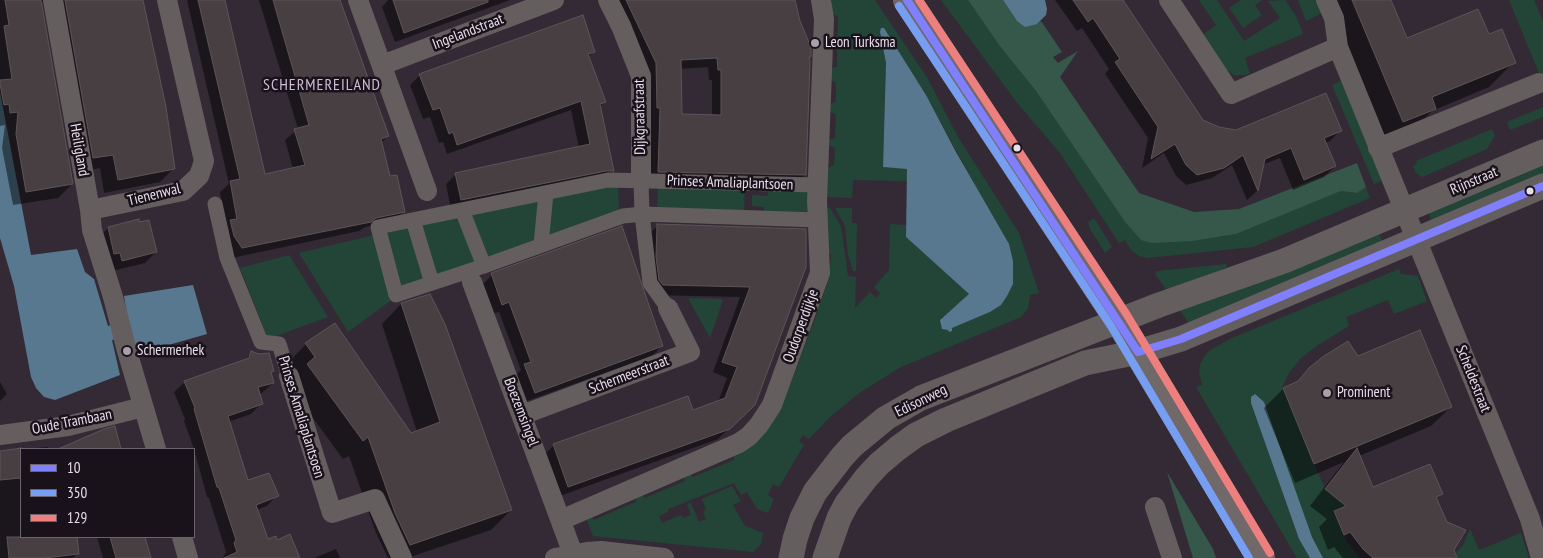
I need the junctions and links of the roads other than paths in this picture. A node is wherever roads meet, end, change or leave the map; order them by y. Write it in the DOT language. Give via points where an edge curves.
graph roads {
  1 [pos="53,0"];
  2 [pos="167,0"];
  3 [pos="358,0"];
  4 [pos="554,0"];
  5 [pos="608,0"];
  6 [pos="821,0"];
  7 [pos="907,0"];
  8 [pos="1169,0"];
  9 [pos="1326,0"];
  10 [pos="1338,47"];
  11 [pos="382,65"];
  12 [pos="1538,83"];
  13 [pos="1378,148"];
  14 [pos="1543,152"];
  15 [pos="641,181"];
  16 [pos="818,185"];
  17 [pos="1543,186"];
  18 [pos="427,190"];
  19 [pos="546,193"];
  20 [pos="215,204"];
  21 [pos="90,210"];
  22 [pos="462,210"];
  23 [pos="1404,210"];
  24 [pos="435,214"];
  25 [pos="642,214"];
  26 [pos="413,220"];
  27 [pos="817,220"];
  28 [pos="1415,239"];
  29 [pos="541,245"];
  30 [pos="484,266"];
  31 [pos="469,277"];
  32 [pos="432,284"];
  33 [pos="668,308"];
  34 [pos="1119,321"];
  35 [pos="1138,352"];
  36 [pos="290,376"];
  37 [pos="143,407"];
  38 [pos="522,415"];
  39 [pos="0,435"];
  40 [pos="156,448"];
  41 [pos="1155,507"];
  42 [pos="1536,516"];
  43 [pos="561,520"];
  44 [pos="182,538"];
  45 [pos="564,556"];
  46 [pos="188,558"];
  47 [pos="402,558"];
  48 [pos="664,558"];
  49 [pos="791,558"];
  50 [pos="825,558"];
  51 [pos="1172,558"];
  52 [pos="1262,558"];
  53 [pos="1541,558"];
  1 -- 21 [label="street, Heiligland"];
  2 -- 21 [label="street, Tienenwal" via="204,161 199,176 183,191"];
  3 -- 11 [label="street"];
  4 -- 11 [label="street, Ingelandstraat"];
  5 -- 15 [label="street, Dijkgraafstraat" via="642,76"];
  6 -- 16 [label="street, Oudorperdijkje" via="824,19"];
  7 -- 34 [label="main road"];
  8 -- 10 [label="street" via="1230,94"];
  9 -- 10 [label="street" via="1334,18"];
  10 -- 13 [label="street"];
  11 -- 18 [label="street"];
  12 -- 13 [label="street"];
  13 -- 23 [label="street"];
  14 -- 23 [label="street, Rijnstraat"];
  15 -- 16 [label="street, Prinses Amaliaplantsoen"];
  15 -- 19 [label="street, Prinses Amaliaplantsoen" via="608,180"];
  15 -- 25 [label="street"];
  16 -- 27 [label="street, Oudorperdijkje"];
  17 -- 28 [label="street, Rijnstraat"];
  18 -- 24 [label="street"];
  19 -- 22 [label="street, Prinses Amaliaplantsoen"];
  19 -- 29 [label="street"];
  20 -- 36 [label="street, Prinses Amaliaplantsoen" via="227,258 262,342 279,344"];
  21 -- 37 [label="street, Heiligland" via="92,230"];
  22 -- 24 [label="street, Prinses Amaliaplantsoen"];
  22 -- 30 [label="street"];
  23 -- 28 [label="street"];
  23 -- 34 [label="street, Rijnstraat" via="1284,262"];
  24 -- 26 [label="street, Prinses Amaliaplantsoen"];
  25 -- 27 [label="street"];
  25 -- 29 [label="street" via="623,216"];
  25 -- 33 [label="street" via="650,283"];
  26 -- 32 [label="street"];
  26 -- 32 [label="street, Prinses Amaliaplantsoen" via="378,227 396,296"];
  27 -- 43 [label="street, Oudorperdijkje" via="820,274 772,405 759,426 739,443"];
  28 -- 35 [label="street, Rijnstraat" via="1181,339"];
  28 -- 42 [label="street, Scheldestraat"];
  29 -- 30 [label="street"];
  30 -- 31 [label="street"];
  31 -- 32 [label="street"];
  31 -- 38 [label="street, Boezemsingel"];
  33 -- 38 [label="street, Schermeerstraat" via="690,352"];
  34 -- 35 [label="main road"];
  34 -- 49 [label="street, Edisonweg" via="922,398 886,418 852,446 814,492 802,518"];
  35 -- 50 [label="street, Edisonweg" via="1085,363 946,420 916,436 879,464 856,490 839,518"];
  35 -- 52 [label="main road"];
  36 -- 47 [label="street, Prinses Amaliaplantsoen" via="332,513 375,499"];
  37 -- 39 [label="street, Oude Trambaan" via="68,426"];
  37 -- 40 [label="street"];
  38 -- 43 [label="street, Boezemsingel"];
  41 -- 51 [label="street"];
  42 -- 53 [label="street, Scheldestraat"];
  43 -- 45 [label="street, Boezemsingel"];
  44 -- 46 [label="street"];
  45 -- 48 [label="street" via="619,552"];
}
